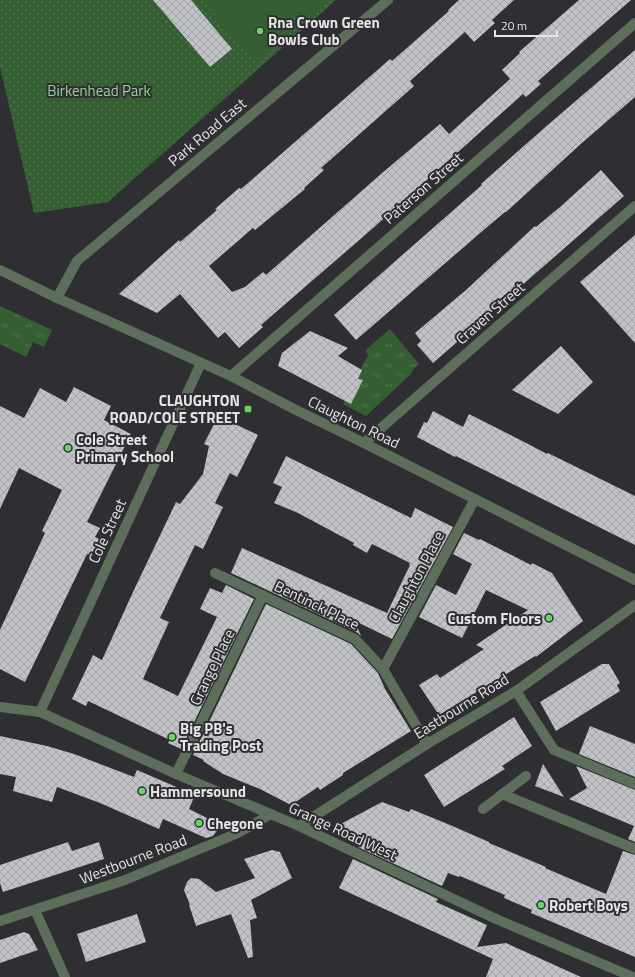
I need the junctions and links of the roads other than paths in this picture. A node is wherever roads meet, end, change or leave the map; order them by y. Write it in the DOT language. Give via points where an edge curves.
graph roads {
  1 [pos="388,0"];
  2 [pos="635,23"];
  3 [pos="635,206"];
  4 [pos="0,270"];
  5 [pos="57,298"];
  6 [pos="201,363"];
  7 [pos="231,376"];
  8 [pos="364,443"];
  9 [pos="475,499"];
  10 [pos="215,573"];
  11 [pos="635,580"];
  12 [pos="263,595"];
  13 [pos="635,605"];
  14 [pos="383,669"];
  15 [pos="516,691"];
  16 [pos="0,707"];
  17 [pos="40,712"];
  18 [pos="427,744"];
  19 [pos="176,774"];
  20 [pos="526,776"];
  21 [pos="635,784"];
  22 [pos="502,794"];
  23 [pos="483,809"];
  24 [pos="271,814"];
  25 [pos="300,826"];
  26 [pos="635,849"];
  27 [pos="35,910"];
  28 [pos="0,921"];
  29 [pos="65,977"];
  30 [pos="633,977"];
  1 -- 5 [label="street, Park Road East" via="77,261"];
  2 -- 7 [label="street, Paterson Street"];
  3 -- 8 [label="street, Craven Street"];
  4 -- 5 [label="street, Claughton Road"];
  5 -- 6 [label="street, Claughton Road"];
  6 -- 7 [label="street, Claughton Road"];
  6 -- 17 [label="street, Cole Street"];
  7 -- 8 [label="street, Claughton Road"];
  8 -- 9 [label="street, Claughton Road"];
  9 -- 11 [label="street, Claughton Road"];
  9 -- 14 [label="street, Claughton Place"];
  10 -- 12 [label="street, Bentinck Place"];
  12 -- 14 [label="street, Bentinck Place" via="355,639"];
  12 -- 19 [label="street, Grange Place"];
  13 -- 15 [label="street, Eastbourne Road"];
  14 -- 18 [label="street, Bentinck Place"];
  15 -- 18 [label="street, Eastbourne Road"];
  15 -- 21 [label="street" via="554,750"];
  16 -- 17 [label="street, Grange Road West"];
  17 -- 19 [label="street, Grange Road West"];
  18 -- 25 [label="street, Eastbourne Road"];
  19 -- 24 [label="street, Grange Road West"];
  20 -- 22 [label="street"];
  22 -- 23 [label="street"];
  22 -- 26 [label="street"];
  24 -- 25 [label="street, Grange Road West"];
  24 -- 27 [label="street, Westbourne Road" via="238,833 139,875"];
  25 -- 30 [label="street, Grange Road West" via="496,919"];
  27 -- 28 [label="street, Westbourne Road"];
  27 -- 29 [label="street"];
}
